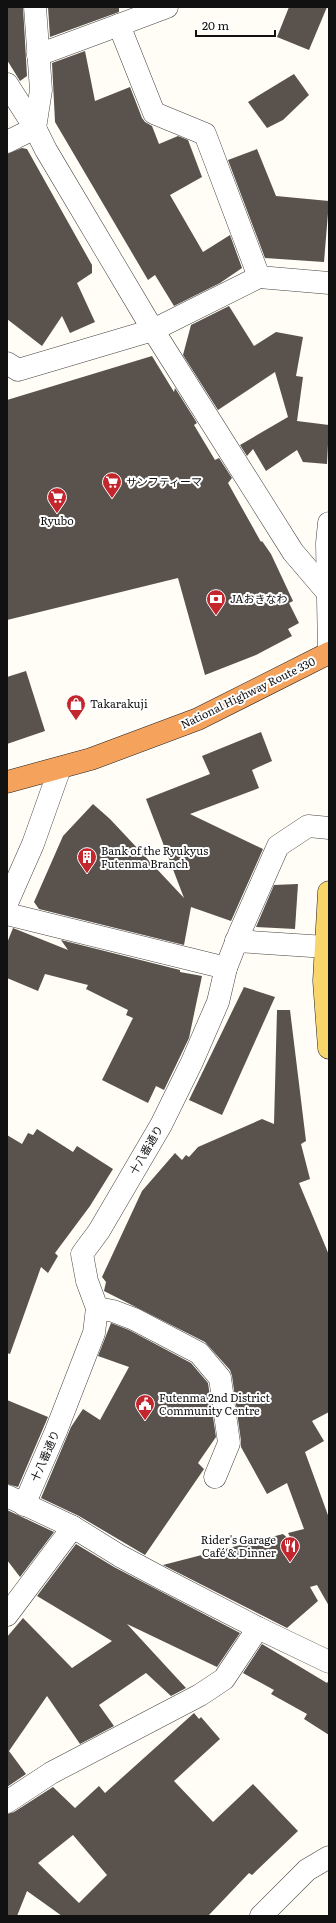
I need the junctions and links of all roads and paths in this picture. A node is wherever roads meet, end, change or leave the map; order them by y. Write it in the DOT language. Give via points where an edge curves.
graph roads {
  1 [pos="35,7"];
  2 [pos="167,7"];
  3 [pos="118,25"];
  4 [pos="38,56"];
  5 [pos="7,84"];
  6 [pos="35,128"];
  7 [pos="7,142"];
  8 [pos="259,277"];
  9 [pos="329,284"];
  10 [pos="153,330"];
  11 [pos="7,363"];
  12 [pos="329,523"];
  13 [pos="328,593"];
  14 [pos="329,653"];
  15 [pos="60,768"];
  16 [pos="7,782"];
  17 [pos="329,828"];
  18 [pos="329,892"];
  19 [pos="7,903"];
  20 [pos="7,914"];
  21 [pos="236,941"];
  22 [pos="326,947"];
  23 [pos="226,968"];
  24 [pos="329,1048"];
  25 [pos="96,1308"];
  26 [pos="215,1477"];
  27 [pos="15,1501"];
  28 [pos="73,1527"];
  29 [pos="7,1615"];
  30 [pos="258,1628"];
  31 [pos="329,1662"];
  32 [pos="7,1802"];
  33 [pos="329,1856"];
  34 [pos="262,1916"];
  1 -- 4 [label="street"];
  2 -- 3 [label="street"];
  3 -- 4 [label="street"];
  3 -- 8 [label="street" via="154,113 205,134"];
  4 -- 6 [label="street" via="41,90"];
  5 -- 6 [label="street"];
  6 -- 7 [label="street"];
  6 -- 10 [label="street"];
  8 -- 9 [label="street"];
  8 -- 10 [label="street"];
  10 -- 11 [label="street" via="18,370"];
  10 -- 13 [label="street" via="293,552"];
  12 -- 13 [label="street"];
  13 -- 14 [label="street"];
  14 -- 15 [label="highway, National Highway Route 330" via="198,719"];
  15 -- 16 [label="highway, National Highway Route 330"];
  15 -- 19 [label="street" via="33,844"];
  17 -- 21 [label="street, 十八番通り" via="308,826 278,846"];
  18 -- 22 [label="main road"];
  20 -- 23 [label="street"];
  21 -- 22 [label="street"];
  21 -- 23 [label="street, 十八番通り"];
  22 -- 24 [label="main road" via="324,997"];
  23 -- 25 [label="street, 十八番通り" via="218,1002 161,1124 99,1231 82,1254"];
  25 -- 26 [label="street" via="134,1319 199,1353 220,1378 229,1443"];
  25 -- 27 [label="street, 十八番通り" via="94,1333 56,1431"];
  27 -- 28 [label="street"];
  28 -- 29 [label="street"];
  28 -- 30 [label="street" via="120,1556"];
  30 -- 31 [label="street"];
  30 -- 32 [label="street" via="224,1679 200,1695 51,1773"];
  33 -- 34 [label="street" via="307,1870"];
}
